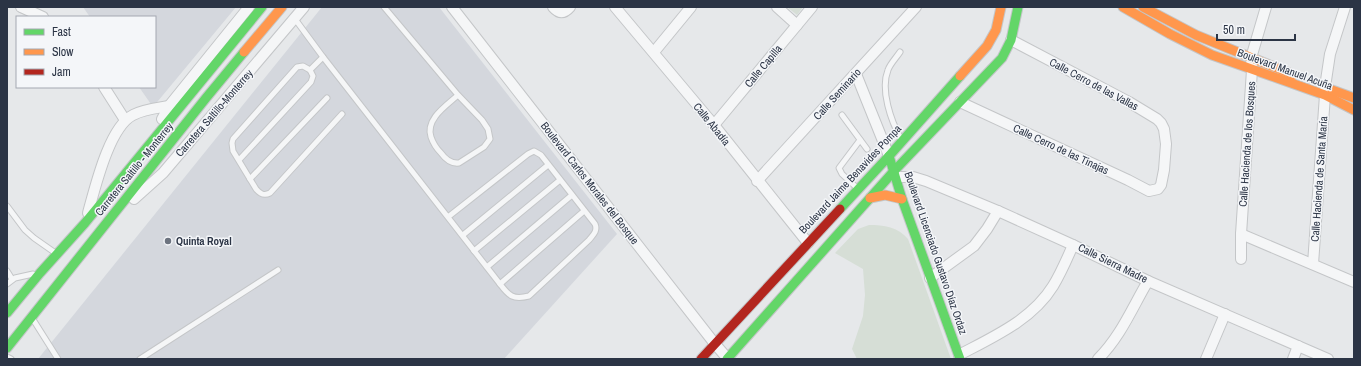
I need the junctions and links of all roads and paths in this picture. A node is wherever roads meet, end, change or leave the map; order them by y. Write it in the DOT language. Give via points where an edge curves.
graph roads {
  1 [pos="21,7"];
  2 [pos="249,7"];
  3 [pos="262,7"];
  4 [pos="282,7"];
  5 [pos="304,7"];
  6 [pos="384,7"];
  7 [pos="452,7"];
  8 [pos="554,7"];
  9 [pos="615,7"];
  10 [pos="690,7"];
  11 [pos="777,7"];
  12 [pos="812,7"];
  13 [pos="916,7"];
  14 [pos="1001,7"];
  15 [pos="1018,7"];
  16 [pos="1123,7"];
  17 [pos="1143,7"];
  18 [pos="1266,7"];
  19 [pos="1345,7"];
  20 [pos="568,9"];
  21 [pos="41,16"];
  22 [pos="295,19"];
  23 [pos="797,25"];
  24 [pos="1011,40"];
  25 [pos="654,52"];
  26 [pos="900,52"];
  27 [pos="323,57"];
  28 [pos="1251,58"];
  29 [pos="310,70"];
  30 [pos="1252,70"];
  31 [pos="856,74"];
  32 [pos="105,88"];
  33 [pos="1325,91"];
  34 [pos="458,95"];
  35 [pos="327,98"];
  36 [pos="1354,98"];
  37 [pos="960,102"];
  38 [pos="169,106"];
  39 [pos="1354,110"];
  40 [pos="342,114"];
  41 [pos="842,115"];
  42 [pos="125,120"];
  43 [pos="714,125"];
  44 [pos="860,140"];
  45 [pos="902,141"];
  46 [pos="145,148"];
  47 [pos="867,149"];
  48 [pos="889,156"];
  49 [pos="238,160"];
  50 [pos="548,165"];
  51 [pos="894,174"];
  52 [pos="250,179"];
  53 [pos="560,180"];
  54 [pos="757,181"];
  55 [pos="1161,186"];
  56 [pos="858,189"];
  57 [pos="572,195"];
  58 [pos="870,198"];
  59 [pos="902,199"];
  60 [pos="7,206"];
  61 [pos="116,211"];
  62 [pos="584,211"];
  63 [pos="998,211"];
  64 [pos="448,217"];
  65 [pos="85,223"];
  66 [pos="1241,234"];
  67 [pos="462,235"];
  68 [pos="808,243"];
  69 [pos="1074,245"];
  70 [pos="474,250"];
  71 [pos="57,254"];
  72 [pos="1241,259"];
  73 [pos="1313,264"];
  74 [pos="487,267"];
  75 [pos="278,270"];
  76 [pos="7,271"];
  77 [pos="40,273"];
  78 [pos="930,278"];
  79 [pos="12,279"];
  80 [pos="1148,281"];
  81 [pos="1354,282"];
  82 [pos="7,284"];
  83 [pos="500,284"];
  84 [pos="7,313"];
  85 [pos="1225,314"];
  86 [pos="32,318"];
  87 [pos="715,344"];
  88 [pos="1298,346"];
  89 [pos="7,348"];
  90 [pos="960,357"];
  91 [pos="7,358"];
  92 [pos="11,359"];
  93 [pos="58,359"];
  94 [pos="140,359"];
  95 [pos="701,359"];
  96 [pos="728,359"];
  97 [pos="1098,359"];
  98 [pos="1206,359"];
  99 [pos="1293,359"];
  100 [pos="1328,359"];
  1 -- 21 [label="street"];
  2 -- 38 [label="street"];
  3 -- 46 [label="main road, Carretera Saltillo - Monterrey"];
  4 -- 61 [label="main road, Carretera Saltillo - Monterrey"];
  5 -- 22 [label="street, Carretera Saltillo-Monterrey"];
  6 -- 34 [label="lane"];
  7 -- 87 [label="street, Boulevard Carlos Morales del Bosque"];
  8 -- 20 [label="street" via="559,12"];
  9 -- 25 [label="street, Calle Abadía"];
  10 -- 25 [label="street"];
  11 -- 23 [label="street"];
  12 -- 23 [label="street, Calle Capilla"];
  13 -- 31 [label="street, Calle Seminario"];
  14 -- 45 [label="main road, Boulevard Jaime Benavides Pompa" via="996,30 988,46"];
  15 -- 24 [label="main road"];
  16 -- 30 [label="main road, Boulevard Manuel Acuña" via="1201,50"];
  17 -- 28 [label="main road, Boulevard Manuel Acuña" via="1196,35"];
  18 -- 28 [label="street, Calle Hacienda de los Bosques"];
  19 -- 33 [label="street, Calle Hacienda de Santa María" via="1330,54"];
  22 -- 27 [label="lane"];
  22 -- 61 [label="street, Carretera Saltillo-Monterrey" via="163,173"];
  23 -- 43 [label="street, Calle Capilla"];
  24 -- 37 [label="main road" via="1002,58"];
  24 -- 55 [label="street, Calle Cerro de las Vallas" via="1157,119 1166,137"];
  25 -- 43 [label="street, Calle Abadía"];
  26 -- 45 [label="lane" via="888,71 885,84 888,104"];
  27 -- 29 [label="lane"];
  27 -- 64 [label="lane"];
  28 -- 30 [label="street, Calle Hacienda de los Bosques"];
  28 -- 33 [label="main road, Boulevard Manuel Acuña"];
  29 -- 49 [label="lane" via="313,79 307,87"];
  29 -- 49 [label="lane" via="305,66 297,67 236,135 232,147"];
  30 -- 33 [label="main road, Boulevard Manuel Acuña"];
  30 -- 66 [label="street, Calle Hacienda de los Bosques"];
  31 -- 48 [label="street"];
  31 -- 54 [label="street, Calle Seminario"];
  32 -- 42 [label="street"];
  33 -- 36 [label="main road, Boulevard Manuel Acuña"];
  33 -- 39 [label="main road, Boulevard Manuel Acuña"];
  33 -- 73 [label="street, Calle Hacienda de Santa María"];
  34 -- 34 [label="lane" via="436,116 430,128 436,146 446,160 455,164 484,147 490,139 488,129 482,120"];
  35 -- 52 [label="lane"];
  37 -- 51 [label="main road"];
  37 -- 55 [label="street, Calle Cerro de las Tinajas" via="1144,189 1154,191"];
  38 -- 42 [label="street" via="142,111"];
  38 -- 46 [label="street"];
  40 -- 52 [label="lane" via="270,193 266,195 259,192"];
  41 -- 44 [label="lane"];
  42 -- 65 [label="street" via="107,152"];
  43 -- 54 [label="street, Calle Abadía"];
  44 -- 47 [label="lane"];
  44 -- 56 [label="lane" via="839,168"];
  45 -- 48 [label="main road, Boulevard Jaime Benavides Pompa"];
  46 -- 65 [label="main road, Carretera Saltillo - Monterrey"];
  48 -- 51 [label="main road, Boulevard Licenciado Gustavo Díaz Ordaz"];
  48 -- 56 [label="main road, Boulevard Jaime Benavides Pompa"];
  49 -- 52 [label="lane"];
  50 -- 53 [label="lane"];
  50 -- 64 [label="lane" via="539,153 531,152"];
  50 -- 67 [label="lane"];
  51 -- 58 [label="main road"];
  51 -- 59 [label="main road, Boulevard Licenciado Gustavo Díaz Ordaz"];
  51 -- 63 [label="street, Calle Sierra Madre" via="926,181"];
  53 -- 57 [label="lane"];
  53 -- 70 [label="lane"];
  54 -- 68 [label="street, Calle Abadía"];
  56 -- 68 [label="main road, Boulevard Jaime Benavides Pompa"];
  57 -- 62 [label="lane"];
  57 -- 74 [label="lane"];
  58 -- 59 [label="main road" via="885,195"];
  58 -- 96 [label="main road"];
  59 -- 78 [label="main road, Boulevard Licenciado Gustavo Díaz Ordaz"];
  60 -- 71 [label="lane" via="25,230"];
  61 -- 86 [label="main road, Carretera Saltillo - Monterrey"];
  62 -- 83 [label="lane"];
  62 -- 83 [label="lane" via="595,224 594,234 529,296 511,296"];
  63 -- 69 [label="street, Calle Sierra Madre"];
  63 -- 78 [label="street" via="974,246"];
  64 -- 67 [label="lane"];
  65 -- 71 [label="main road, Carretera Saltillo - Monterrey"];
  66 -- 72 [label="street, Calle Hacienda de los Bosques"];
  66 -- 73 [label="street"];
  67 -- 70 [label="lane"];
  68 -- 87 [label="main road, Boulevard Jaime Benavides Pompa"];
  69 -- 80 [label="street, Calle Sierra Madre"];
  69 -- 90 [label="street" via="1054,286 1036,308"];
  70 -- 74 [label="lane"];
  71 -- 77 [label="main road, Carretera Saltillo - Monterrey"];
  73 -- 81 [label="street"];
  74 -- 83 [label="lane"];
  75 -- 94 [label="lane"];
  76 -- 79 [label="lane"];
  77 -- 79 [label="lane"];
  77 -- 84 [label="main road, Carretera Saltillo - Monterrey"];
  78 -- 90 [label="main road, Boulevard Licenciado Gustavo Díaz Ordaz"];
  79 -- 82 [label="lane"];
  80 -- 85 [label="street, Calle Sierra Madre"];
  80 -- 97 [label="street" via="1125,326"];
  85 -- 88 [label="street, Calle Sierra Madre"];
  85 -- 98 [label="street"];
  86 -- 89 [label="main road, Carretera Saltillo - Monterrey"];
  86 -- 93 [label="lane"];
  87 -- 95 [label="main road, Boulevard Jaime Benavides Pompa"];
  87 -- 96 [label="street, Boulevard Carlos Morales del Bosque"];
  88 -- 99 [label="street"];
  88 -- 100 [label="street, Calle Sierra Madre"];
  91 -- 92 [label="lane"];
}
